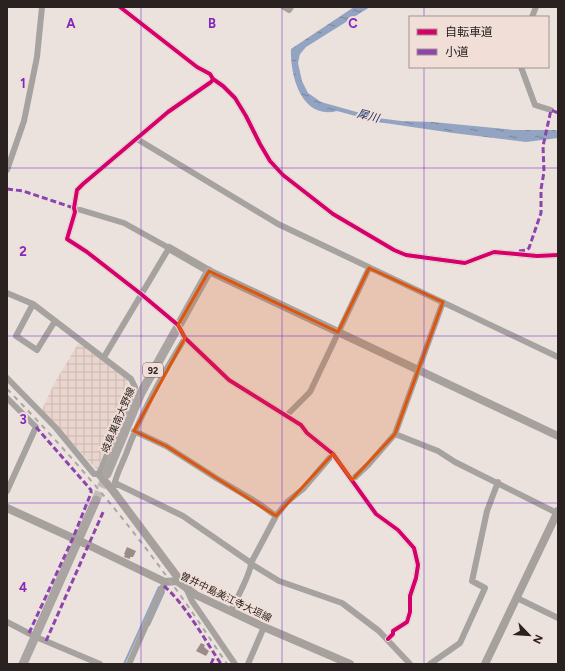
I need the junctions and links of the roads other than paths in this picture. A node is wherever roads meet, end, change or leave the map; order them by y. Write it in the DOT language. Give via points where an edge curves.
graph roads {
  1 [pos="42,7"];
  2 [pos="120,7"];
  3 [pos="284,7"];
  4 [pos="291,7"];
  5 [pos="521,68"];
  6 [pos="213,79"];
  7 [pos="551,110"];
  8 [pos="137,140"];
  9 [pos="7,170"];
  10 [pos="74,208"];
  11 [pos="169,248"];
  12 [pos="558,255"];
  13 [pos="369,268"];
  14 [pos="209,271"];
  15 [pos="7,293"];
  16 [pos="141,294"];
  17 [pos="443,302"];
  18 [pos="32,304"];
  19 [pos="55,321"];
  20 [pos="178,325"];
  21 [pos="338,332"];
  22 [pos="184,338"];
  23 [pos="104,357"];
  24 [pos="558,357"];
  25 [pos="419,370"];
  26 [pos="7,378"];
  27 [pos="7,398"];
  28 [pos="286,416"];
  29 [pos="134,431"];
  30 [pos="395,434"];
  31 [pos="558,436"];
  32 [pos="333,454"];
  33 [pos="103,474"];
  34 [pos="352,480"];
  35 [pos="498,482"];
  36 [pos="114,488"];
  37 [pos="7,491"];
  38 [pos="96,500"];
  39 [pos="7,508"];
  40 [pos="558,512"];
  41 [pos="276,516"];
  42 [pos="251,562"];
  43 [pos="165,582"];
  44 [pos="185,586"];
  45 [pos="517,598"];
  46 [pos="231,611"];
  47 [pos="558,618"];
  48 [pos="7,622"];
  49 [pos="264,627"];
  50 [pos="36,637"];
  51 [pos="388,639"];
  52 [pos="24,664"];
  53 [pos="100,664"];
  54 [pos="129,664"];
  55 [pos="235,664"];
  56 [pos="248,664"];
  57 [pos="350,664"];
  58 [pos="410,664"];
  59 [pos="430,664"];
  60 [pos="485,664"];
  1 -- 9 [label="street" via="37,57 24,121"];
  2 -- 6 [label="street" via="197,67 210,74"];
  3 -- 4 [label="street" via="289,10"];
  5 -- 7 [label="street" via="535,105"];
  6 -- 8 [label="street" via="168,112"];
  6 -- 12 [label="street" via="235,98 270,161 283,175 333,214 394,250 465,263 494,252"];
  8 -- 10 [label="street" via="77,190"];
  8 -- 13 [label="street" via="278,224"];
  10 -- 11 [label="street" via="124,223"];
  10 -- 16 [label="street" via="67,239"];
  11 -- 14 [label="street"];
  11 -- 16 [label="street"];
  13 -- 17 [label="street"];
  13 -- 21 [label="street"];
  14 -- 20 [label="main road, 岐阜巣南大野線 / 92"];
  14 -- 21 [label="street"];
  15 -- 18 [label="street"];
  16 -- 20 [label="street"];
  16 -- 23 [label="street"];
  17 -- 24 [label="street"];
  17 -- 25 [label="street"];
  18 -- 19 [label="street"];
  18 -- 19 [label="street" via="16,336 36,350"];
  19 -- 23 [label="street"];
  20 -- 22 [label="street"];
  20 -- 33 [label="main road, 岐阜巣南大野線 / 92" via="141,393"];
  21 -- 25 [label="street"];
  21 -- 28 [label="street" via="310,392"];
  22 -- 28 [label="street" via="229,380"];
  22 -- 29 [label="street"];
  23 -- 33 [label="street" via="131,379 135,387"];
  25 -- 30 [label="street"];
  25 -- 31 [label="street"];
  26 -- 33 [label="street" via="56,428 94,474"];
  27 -- 37 [label="street" via="36,427"];
  28 -- 32 [label="street" via="301,425"];
  29 -- 36 [label="street"];
  29 -- 41 [label="street" via="166,446"];
  30 -- 34 [label="street"];
  30 -- 35 [label="street" via="438,451"];
  32 -- 34 [label="street"];
  32 -- 41 [label="street"];
  33 -- 36 [label="street"];
  34 -- 51 [label="street" via="376,514 398,530 414,548 417,558 416,578 410,596 407,622 393,630"];
  35 -- 40 [label="street"];
  35 -- 59 [label="street" via="487,511 472,581 485,588 460,643"];
  36 -- 42 [label="street" via="182,516"];
  36 -- 44 [label="street"];
  38 -- 50 [label="main road"];
  39 -- 43 [label="street, 曽井中島美江寺大垣線"];
  40 -- 45 [label="street"];
  41 -- 42 [label="street"];
  42 -- 46 [label="street"];
  42 -- 51 [label="street" via="279,581 342,603"];
  43 -- 44 [label="street, 曽井中島美江寺大垣線" via="177,581"];
  43 -- 54 [label="street"];
  44 -- 46 [label="street, 曽井中島美江寺大垣線"];
  44 -- 55 [label="street" via="192,601"];
  45 -- 47 [label="street"];
  45 -- 60 [label="street"];
  46 -- 49 [label="street, 曽井中島美江寺大垣線"];
  48 -- 50 [label="street"];
  49 -- 56 [label="street"];
  49 -- 57 [label="street, 曽井中島美江寺大垣線"];
  50 -- 52 [label="main road"];
  50 -- 53 [label="street"];
  51 -- 58 [label="street"];
}
